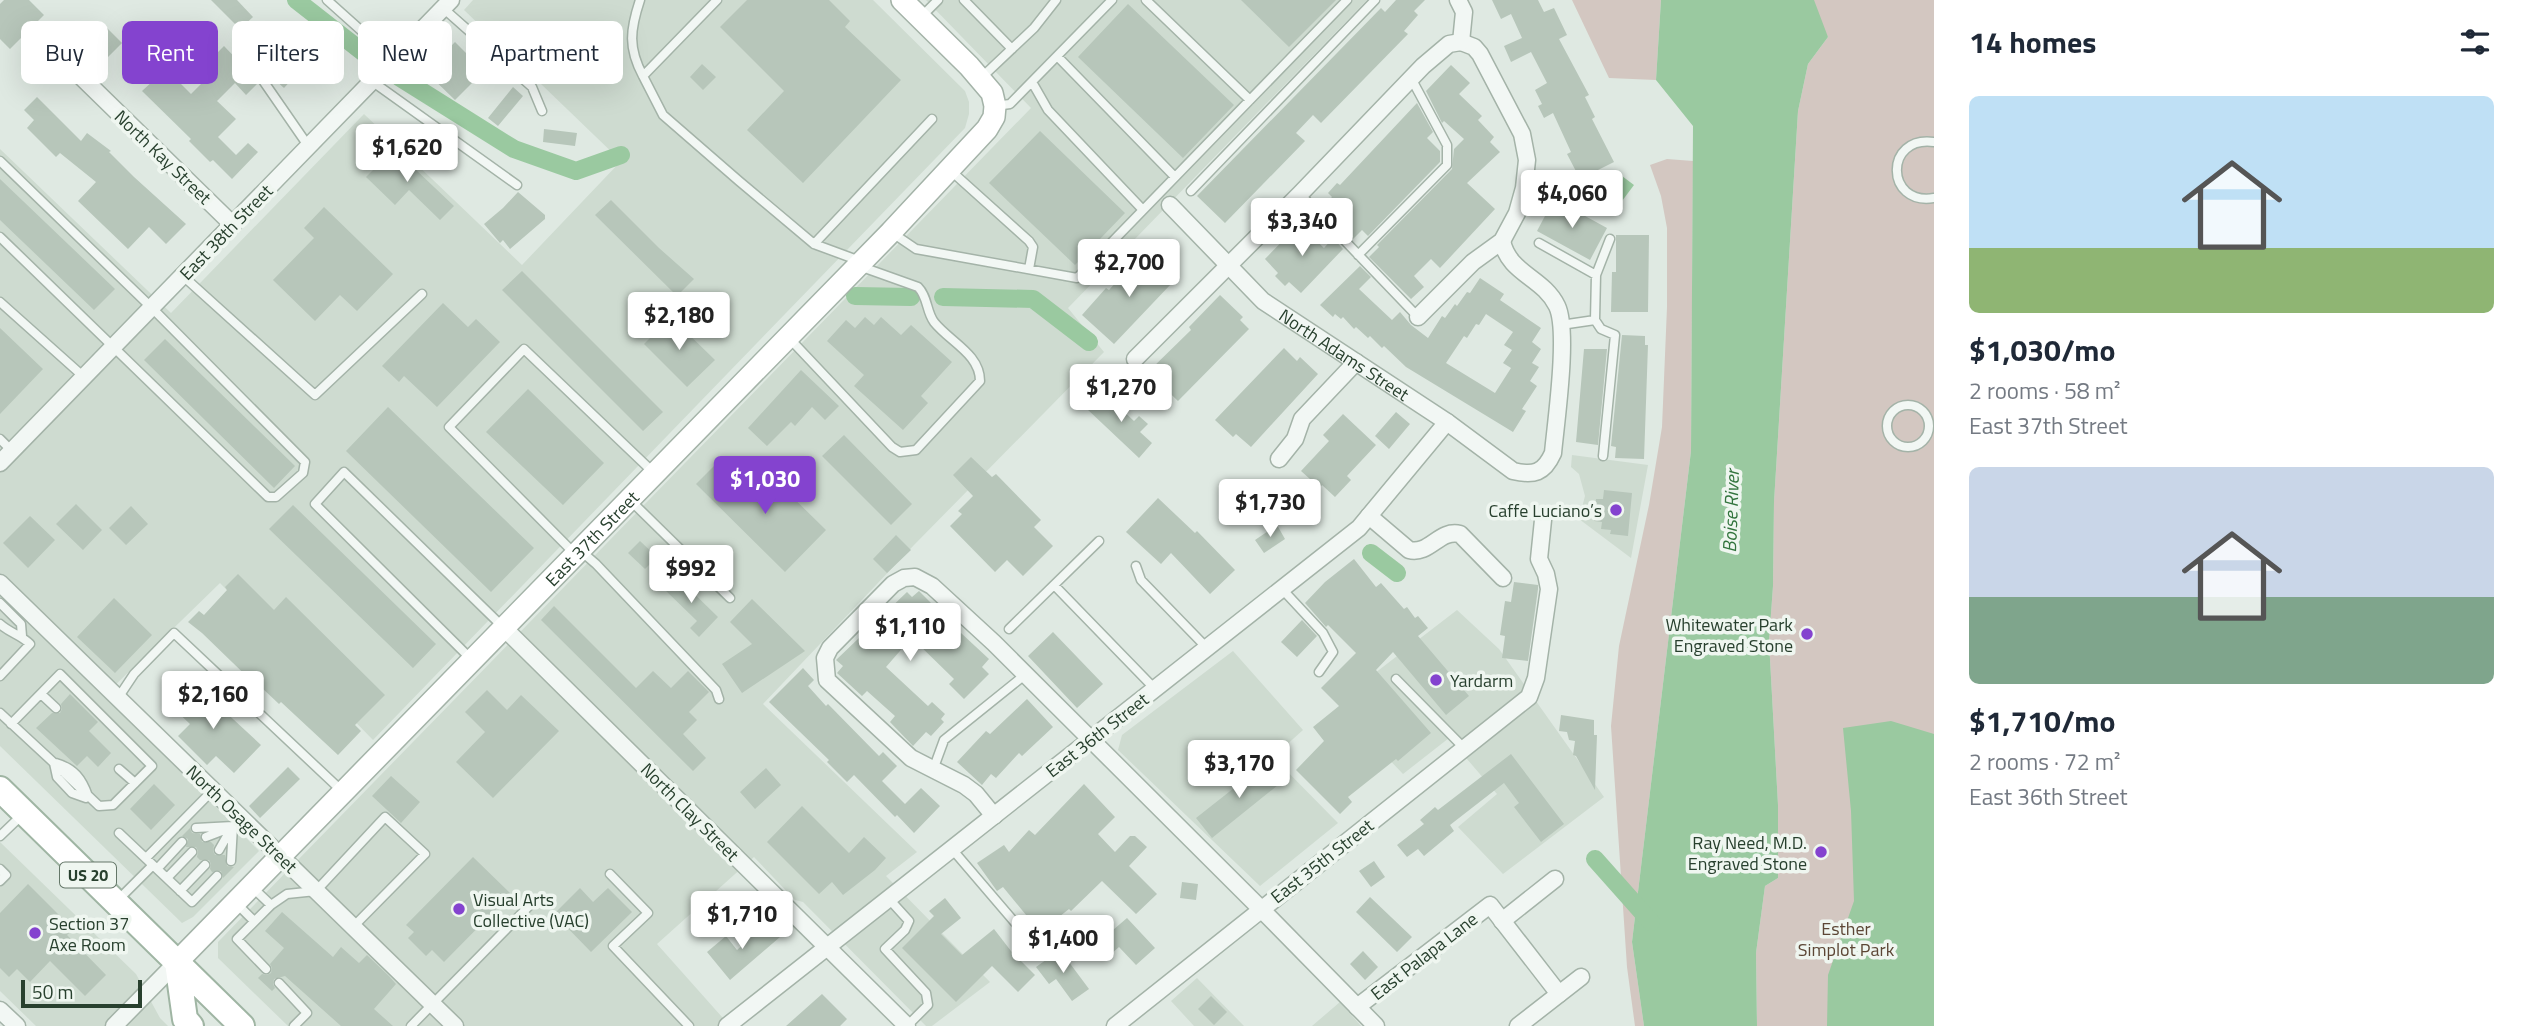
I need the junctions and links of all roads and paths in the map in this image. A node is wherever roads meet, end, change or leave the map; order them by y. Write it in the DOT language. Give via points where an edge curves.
graph roads {
  1 [pos="327,0"];
  2 [pos="640,0"];
  3 [pos="717,0"];
  4 [pos="902,0"];
  5 [pos="939,0"];
  6 [pos="964,0"];
  7 [pos="1056,0"];
  8 [pos="1112,0"];
  9 [pos="1146,0"];
  10 [pos="1347,0"];
  11 [pos="1376,0"];
  12 [pos="1458,0"];
  13 [pos="447,4"];
  14 [pos="920,18"];
  15 [pos="431,21"];
  16 [pos="358,28"];
  17 [pos="1461,42"];
  18 [pos="1012,49"];
  19 [pos="1057,56"];
  20 [pos="643,76"];
  21 [pos="981,78"];
  22 [pos="1411,78"];
  23 [pos="1032,82"];
  24 [pos="89,84"];
  25 [pos="265,84"];
  26 [pos="371,84"];
  27 [pos="376,84"];
  28 [pos="1250,100"];
  29 [pos="995,106"];
  30 [pos="542,111"];
  31 [pos="932,119"];
  32 [pos="1934,142"];
  33 [pos="309,147"];
  34 [pos="0,161"];
  35 [pos="950,170"];
  36 [pos="1175,177"];
  37 [pos="517,185"];
  38 [pos="1191,191"];
  39 [pos="1300,194"];
  40 [pos="1934,198"];
  41 [pos="1170,205"];
  42 [pos="1143,210"];
  43 [pos="233,225"];
  44 [pos="891,232"];
  45 [pos="0,237"];
  46 [pos="1610,239"];
  47 [pos="1502,241"];
  48 [pos="1539,243"];
  49 [pos="814,244"];
  50 [pos="1358,255"];
  51 [pos="860,264"];
  52 [pos="1229,265"];
  53 [pos="1030,269"];
  54 [pos="1596,275"];
  55 [pos="183,276"];
  56 [pos="422,294"];
  57 [pos="0,302"];
  58 [pos="152,307"];
  59 [pos="1418,317"];
  60 [pos="1594,320"];
  61 [pos="1561,325"];
  62 [pos="788,337"];
  63 [pos="114,347"];
  64 [pos="1135,359"];
  65 [pos="1356,362"];
  66 [pos="84,377"];
  67 [pos="1447,422"];
  68 [pos="1929,426"];
  69 [pos="0,439"];
  70 [pos="12,451"];
  71 [pos="1603,456"];
  72 [pos="1279,459"];
  73 [pos="0,463"];
  74 [pos="654,474"];
  75 [pos="629,499"];
  76 [pos="1369,516"];
  77 [pos="1543,520"];
  78 [pos="1098,541"];
  79 [pos="577,552"];
  80 [pos="1136,566"];
  81 [pos="1503,578"];
  82 [pos="0,583"];
  83 [pos="1054,585"];
  84 [pos="1282,589"];
  85 [pos="730,598"];
  86 [pos="0,603"];
  87 [pos="0,624"];
  88 [pos="503,628"];
  89 [pos="1009,629"];
  90 [pos="22,636"];
  91 [pos="1207,648"];
  92 [pos="472,660"];
  93 [pos="1319,673"];
  94 [pos="1026,674"];
  95 [pos="0,676"];
  96 [pos="1396,679"];
  97 [pos="1156,689"];
  98 [pos="41,694"];
  99 [pos="118,698"];
  100 [pos="719,699"];
  101 [pos="56,708"];
  102 [pos="0,713"];
  103 [pos="11,724"];
  104 [pos="1090,740"];
  105 [pos="1464,748"];
  106 [pos="54,763"];
  107 [pos="119,769"];
  108 [pos="933,770"];
  109 [pos="135,783"];
  110 [pos="0,789"];
  111 [pos="213,790"];
  112 [pos="343,792"];
  113 [pos="89,799"];
  114 [pos="24,813"];
  115 [pos="994,816"];
  116 [pos="237,822"];
  117 [pos="196,828"];
  118 [pos="119,833"];
  119 [pos="0,836"];
  120 [pos="206,837"];
  121 [pos="182,842"];
  122 [pos="952,849"];
  123 [pos="219,850"];
  124 [pos="192,852"];
  125 [pos="280,856"];
  126 [pos="231,861"];
  127 [pos="152,864"];
  128 [pos="205,865"];
  129 [pos="0,869"];
  130 [pos="610,874"];
  131 [pos="216,876"];
  132 [pos="167,878"];
  133 [pos="1555,880"];
  134 [pos="0,881"];
  135 [pos="251,886"];
  136 [pos="180,891"];
  137 [pos="316,891"];
  138 [pos="889,899"];
  139 [pos="116,902"];
  140 [pos="234,902"];
  141 [pos="533,902"];
  142 [pos="271,905"];
  143 [pos="1261,909"];
  144 [pos="254,921"];
  145 [pos="1502,921"];
  146 [pos="1017,925"];
  147 [pos="353,928"];
  148 [pos="827,948"];
  149 [pos="177,962"];
  150 [pos="266,969"];
  151 [pos="1581,977"];
  152 [pos="279,983"];
  153 [pos="1559,994"];
  154 [pos="432,1004"];
  155 [pos="1357,1007"];
  156 [pos="0,1010"];
  157 [pos="1526,1024"];
  158 [pos="17,1026"];
  159 [pos="114,1026"];
  160 [pos="191,1026"];
  161 [pos="242,1026"];
  162 [pos="294,1026"];
  163 [pos="411,1026"];
  164 [pos="455,1026"];
  165 [pos="689,1026"];
  166 [pos="727,1026"];
  167 [pos="907,1026"];
  168 [pos="1115,1026"];
  169 [pos="1376,1026"];
  1 -- 16 [label="lane"];
  2 -- 20 [label="lane" via="633,23 633,57"];
  3 -- 20 [label="lane"];
  4 -- 14 [label="street"];
  5 -- 14 [label="lane"];
  6 -- 18 [label="lane"];
  7 -- 18 [label="lane"];
  8 -- 19 [label="lane"];
  9 -- 28 [label="lane"];
  10 -- 28 [label="lane"];
  11 -- 38 [label="lane"];
  12 -- 17 [label="street" via="1464,12"];
  13 -- 15 [label="street, East 38th Street"];
  13 -- 30 [label="lane" via="532,88"];
  14 -- 21 [label="street"];
  17 -- 22 [label="street" via="1440,50"];
  17 -- 47 [label="street" via="1480,54 1522,134 1527,160 1524,188"];
  18 -- 21 [label="lane"];
  19 -- 23 [label="lane"];
  19 -- 36 [label="lane"];
  20 -- 49 [label="lane" via="663,115"];
  21 -- 29 [label="street"];
  22 -- 39 [label="street"];
  22 -- 50 [label="lane" via="1447,145 1447,165"];
  23 -- 29 [label="lane" via="1010,104"];
  23 -- 42 [label="lane" via="1048,110"];
  24 -- 43 [label="street, North Kay Street"];
  25 -- 33 [label="lane"];
  26 -- 33 [label="street, East 38th Street"];
  27 -- 37 [label="lane"];
  28 -- 36 [label="lane"];
  29 -- 35 [label="street, East 37th Street" via="988,129"];
  31 -- 49 [label="lane"];
  32 -- 40 [label="lane" via="1912,144 1901,155 1897,169 1900,184 1910,195"];
  33 -- 43 [label="street, East 38th Street"];
  34 -- 58 [label="lane"];
  35 -- 44 [label="street, East 37th Street"];
  35 -- 53 [label="lane" via="1029,241"];
  36 -- 42 [label="lane"];
  39 -- 50 [label="lane"];
  39 -- 52 [label="street"];
  41 -- 52 [label="street, North Adams Street"];
  42 -- 53 [label="lane" via="1077,278"];
  43 -- 55 [label="street, East 38th Street"];
  44 -- 51 [label="street, East 37th Street"];
  44 -- 53 [label="lane" via="916,249"];
  45 -- 63 [label="lane"];
  46 -- 54 [label="lane"];
  47 -- 59 [label="street" via="1473,262"];
  47 -- 61 [label="street" via="1513,265 1541,285 1557,307"];
  48 -- 54 [label="lane"];
  49 -- 51 [label="lane"];
  50 -- 59 [label="lane"];
  51 -- 62 [label="street, East 37th Street"];
  51 -- 62 [label="lane" via="918,287 933,320 980,369 980,381 916,450 900,452 892,447"];
  52 -- 64 [label="street"];
  52 -- 65 [label="street, North Adams Street" via="1263,301"];
  54 -- 60 [label="lane"];
  55 -- 56 [label="lane" via="315,395"];
  55 -- 58 [label="street, East 38th Street"];
  57 -- 66 [label="lane"];
  58 -- 63 [label="street, East 38th Street"];
  58 -- 63 [label="lane" via="305,462 303,473 276,498 268,498"];
  60 -- 61 [label="lane"];
  60 -- 71 [label="lane" via="1615,335"];
  61 -- 67 [label="street, North Adams Street" via="1553,453 1547,466 1525,474 1513,471"];
  62 -- 74 [label="street, East 37th Street"];
  63 -- 66 [label="street, East 38th Street"];
  65 -- 67 [label="street, North Adams Street"];
  65 -- 72 [label="street" via="1302,419 1295,439"];
  66 -- 70 [label="street, East 38th Street"];
  67 -- 76 [label="street, East 36th Street"];
  68 -- 68 [label="lane" via="1924,412 1912,405 1898,408 1887,426 1892,439 1904,447 1919,444"];
  69 -- 70 [label="lane"];
  70 -- 73 [label="street, East 38th Street"];
  74 -- 75 [label="street, East 37th Street"];
  74 -- 79 [label="lane" via="524,349 449,427"];
  75 -- 79 [label="street, East 37th Street"];
  75 -- 85 [label="lane"];
  76 -- 81 [label="street" via="1409,551 1427,548 1451,532 1460,534"];
  76 -- 84 [label="street, East 36th Street"];
  77 -- 105 [label="street, East 35th Street" via="1539,559 1549,589 1536,678 1529,697"];
  78 -- 83 [label="lane"];
  79 -- 88 [label="street, East 37th Street"];
  79 -- 100 [label="lane" via="596,564 716,690"];
  80 -- 91 [label="lane" via="1140,580"];
  82 -- 99 [label="street, North Osage Street"];
  83 -- 89 [label="lane"];
  83 -- 97 [label="lane"];
  84 -- 91 [label="street, East 36th Street"];
  84 -- 93 [label="lane" via="1323,633 1334,652"];
  86 -- 90 [label="lane" via="21,624"];
  87 -- 90 [label="lane"];
  88 -- 92 [label="street, East 37th Street"];
  88 -- 92 [label="lane" via="344,472 315,504"];
  88 -- 148 [label="street, North Clay Street"];
  90 -- 95 [label="lane" via="30,644"];
  91 -- 97 [label="street, East 36th Street"];
  92 -- 112 [label="street, East 37th Street"];
  94 -- 104 [label="street"];
  94 -- 108 [label="lane" via="944,740"];
  94 -- 108 [label="street" via="932,586 915,577 893,584 830,648 825,669 832,686 911,758"];
  96 -- 105 [label="lane"];
  97 -- 104 [label="street, East 36th Street"];
  98 -- 101 [label="lane"];
  98 -- 103 [label="lane"];
  98 -- 109 [label="lane" via="60,674 152,766"];
  99 -- 111 [label="street, North Osage Street"];
  99 -- 112 [label="lane" via="174,632"];
  102 -- 103 [label="lane"];
  103 -- 106 [label="lane"];
  104 -- 115 [label="street, East 36th Street"];
  104 -- 143 [label="street"];
  105 -- 143 [label="street, East 35th Street"];
  106 -- 113 [label="lane" via="57,777 72,793"];
  106 -- 113 [label="lane" via="69,767 83,781"];
  107 -- 109 [label="lane"];
  108 -- 115 [label="street" via="976,794"];
  109 -- 113 [label="lane" via="113,805 99,806"];
  110 -- 114 [label="main road, US 20"];
  111 -- 116 [label="street, North Osage Street"];
  111 -- 127 [label="lane"];
  112 -- 125 [label="street, East 37th Street"];
  114 -- 119 [label="lane"];
  114 -- 139 [label="main road, US 20"];
  115 -- 122 [label="street, East 36th Street"];
  116 -- 117 [label="lane"];
  116 -- 120 [label="lane"];
  116 -- 123 [label="lane"];
  116 -- 125 [label="street, North Osage Street"];
  116 -- 126 [label="lane"];
  118 -- 127 [label="lane"];
  121 -- 127 [label="lane"];
  122 -- 138 [label="street, East 36th Street"];
  122 -- 146 [label="lane"];
  124 -- 132 [label="lane"];
  125 -- 135 [label="street, East 37th Street"];
  125 -- 137 [label="street, North Osage Street"];
  127 -- 132 [label="lane"];
  127 -- 139 [label="lane"];
  128 -- 136 [label="lane"];
  129 -- 134 [label="lane" via="6,875"];
  130 -- 165 [label="lane" via="648,913 613,946"];
  131 -- 136 [label="lane" via="192,902"];
  132 -- 136 [label="lane"];
  133 -- 145 [label="street, East Palapa Lane"];
  135 -- 140 [label="street, East 37th Street"];
  135 -- 142 [label="lane"];
  137 -- 142 [label="lane" via="287,894"];
  137 -- 147 [label="street, North Osage Street"];
  137 -- 147 [label="lane" via="385,817 425,854"];
  138 -- 148 [label="street, East 36th Street"];
  138 -- 167 [label="lane" via="909,921 885,949 926,993 928,1005"];
  139 -- 149 [label="main road, US 20"];
  140 -- 144 [label="lane"];
  140 -- 149 [label="street, East 37th Street"];
  141 -- 154 [label="lane"];
  142 -- 144 [label="lane"];
  143 -- 155 [label="street"];
  143 -- 168 [label="street, East 35th Street"];
  144 -- 150 [label="lane" via="237,939"];
  145 -- 153 [label="street"];
  145 -- 155 [label="street, East Palapa Lane" via="1490,905"];
  147 -- 154 [label="street, North Osage Street"];
  148 -- 166 [label="street, East 36th Street"];
  148 -- 167 [label="street, North Clay Street"];
  149 -- 159 [label="street"];
  149 -- 160 [label="main road" via="185,1019"];
  149 -- 161 [label="main road, US 20"];
  151 -- 153 [label="street"];
  152 -- 162 [label="lane" via="307,1013"];
  153 -- 157 [label="street"];
  154 -- 163 [label="lane"];
  154 -- 164 [label="street, North Osage Street"];
  155 -- 169 [label="street"];
  156 -- 158 [label="street"];
}
